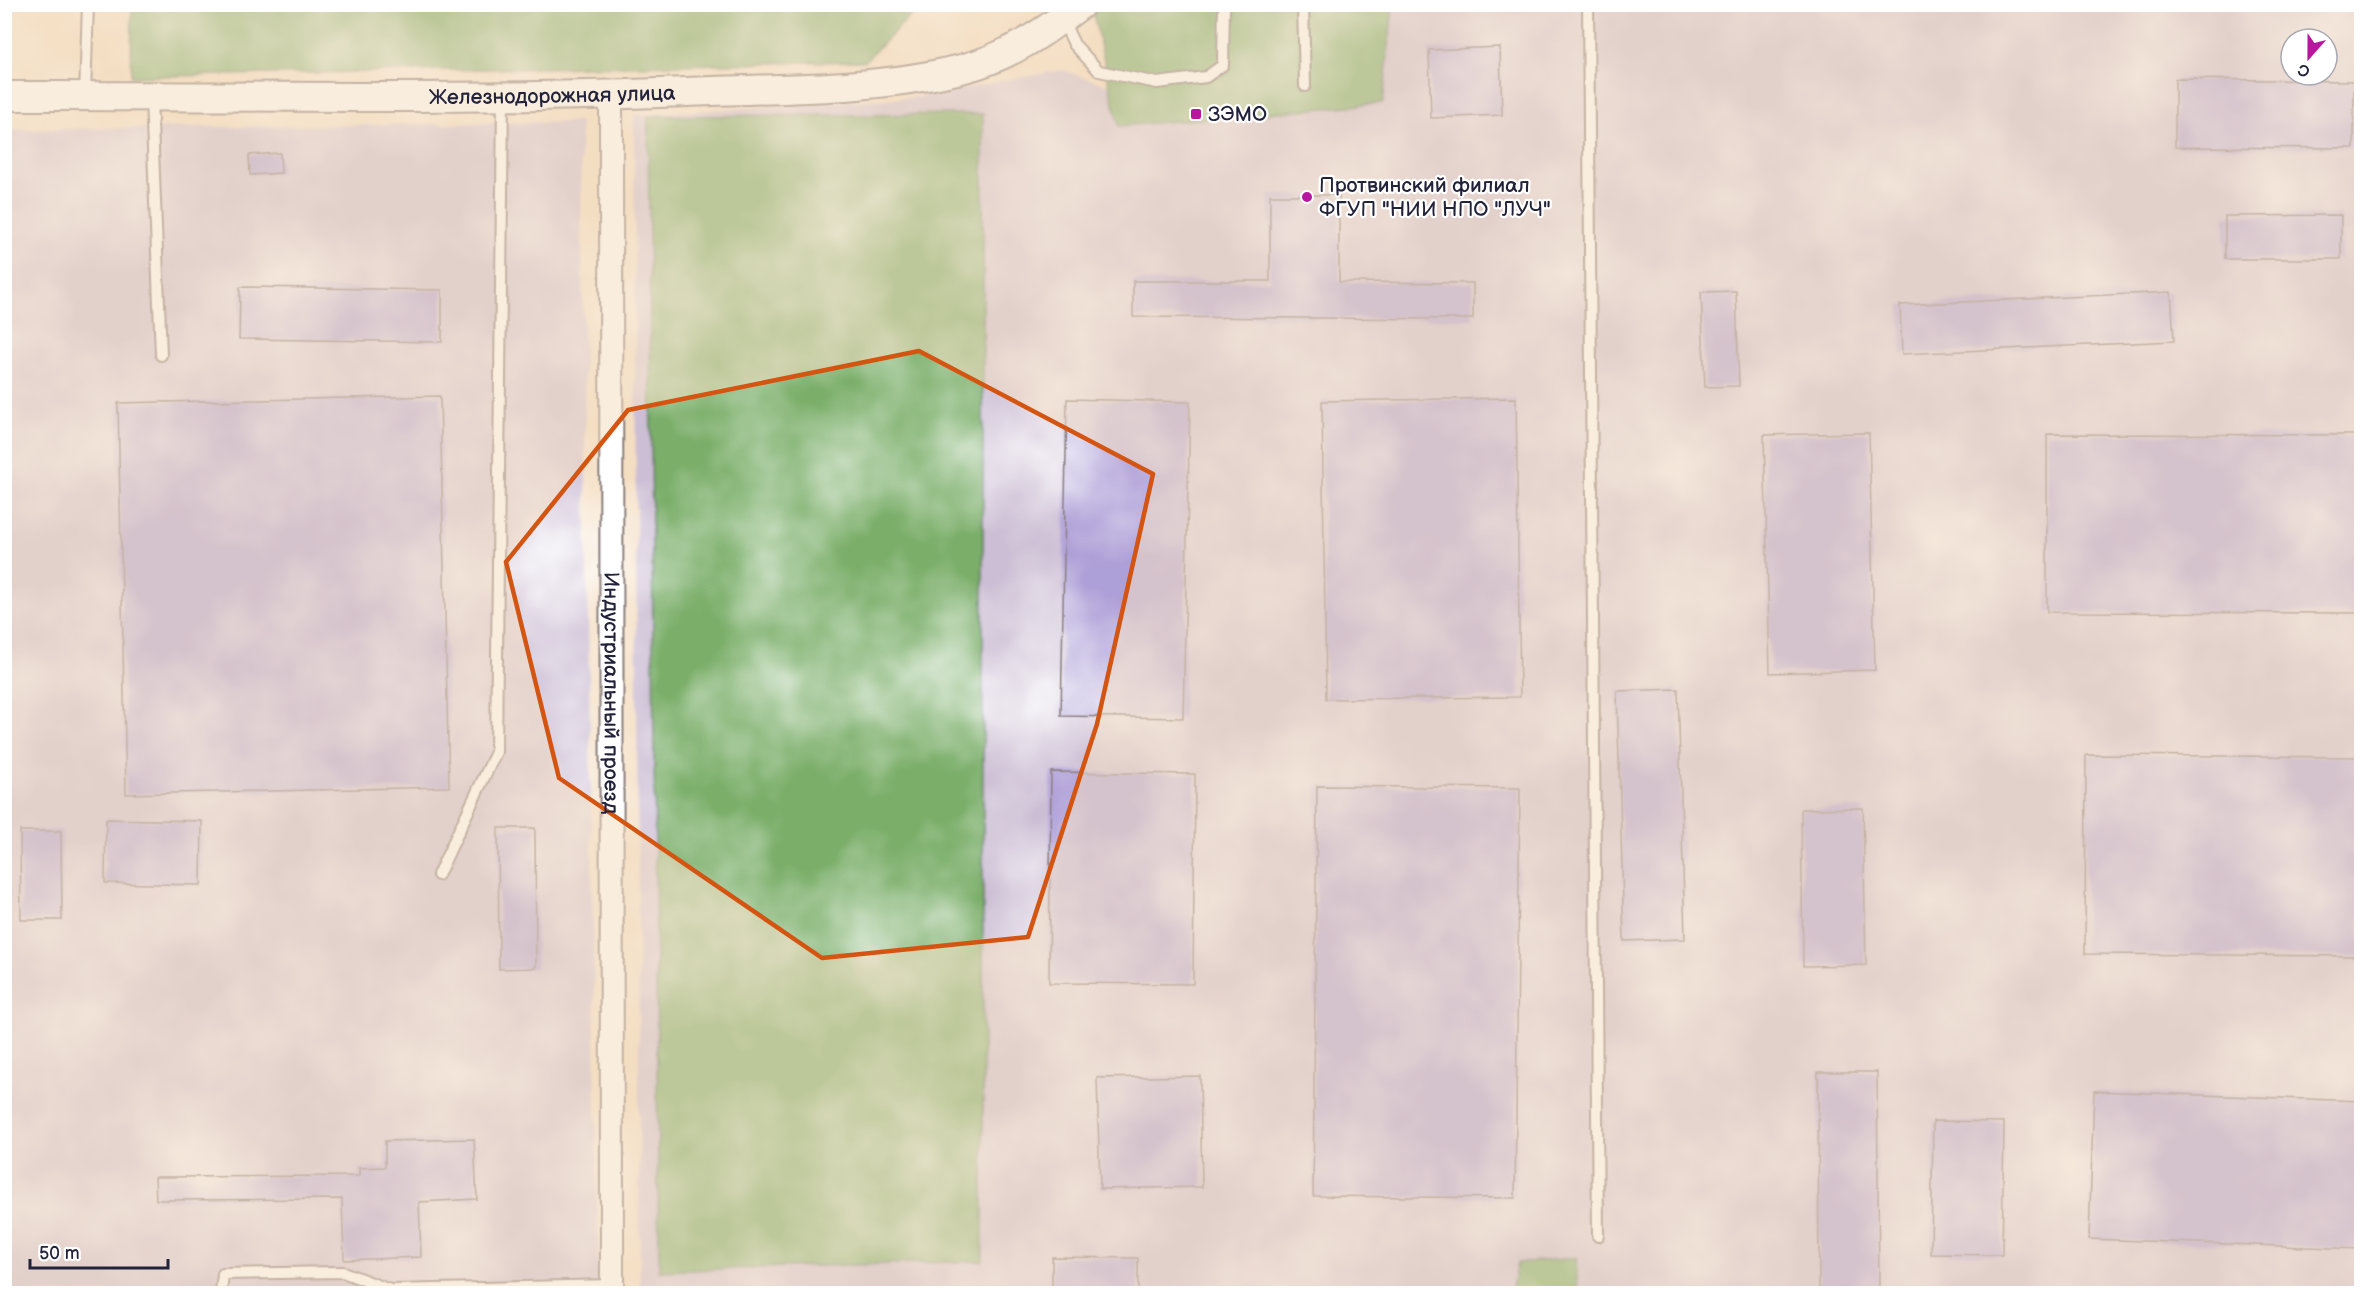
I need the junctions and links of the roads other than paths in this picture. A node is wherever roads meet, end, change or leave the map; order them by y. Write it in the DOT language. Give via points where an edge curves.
graph roads {
  1 [pos="88,4"];
  2 [pos="1224,4"];
  3 [pos="1303,4"];
  4 [pos="1588,4"];
  5 [pos="1071,11"];
  6 [pos="1305,86"];
  7 [pos="503,95"];
  8 [pos="611,95"];
  9 [pos="4,96"];
  10 [pos="85,96"];
  11 [pos="151,96"];
  12 [pos="161,355"];
  13 [pos="438,875"];
  14 [pos="1598,1236"];
  15 [pos="612,1289"];
  16 [pos="502,1290"];
  17 [pos="390,1292"];
  18 [pos="221,1293"];
  1 -- 10 [label="lane"];
  2 -- 5 [label="lane" via="1223,65 1206,77 1157,82 1099,71 1074,44"];
  3 -- 6 [label="lane"];
  4 -- 14 [label="lane"];
  5 -- 8 [label="street, Железнодорожная улица" via="1010,52 963,69 891,83"];
  7 -- 8 [label="street, Железнодорожная улица"];
  7 -- 11 [label="street, Железнодорожная улица"];
  7 -- 13 [label="lane" via="496,752"];
  8 -- 15 [label="street, Индустриальный проезд"];
  9 -- 10 [label="street, Железнодорожная улица"];
  10 -- 11 [label="street, Железнодорожная улица"];
  11 -- 12 [label="lane"];
  15 -- 16 [label="lane"];
  16 -- 17 [label="lane"];
  17 -- 18 [label="lane" via="343,1272 223,1274"];
}
